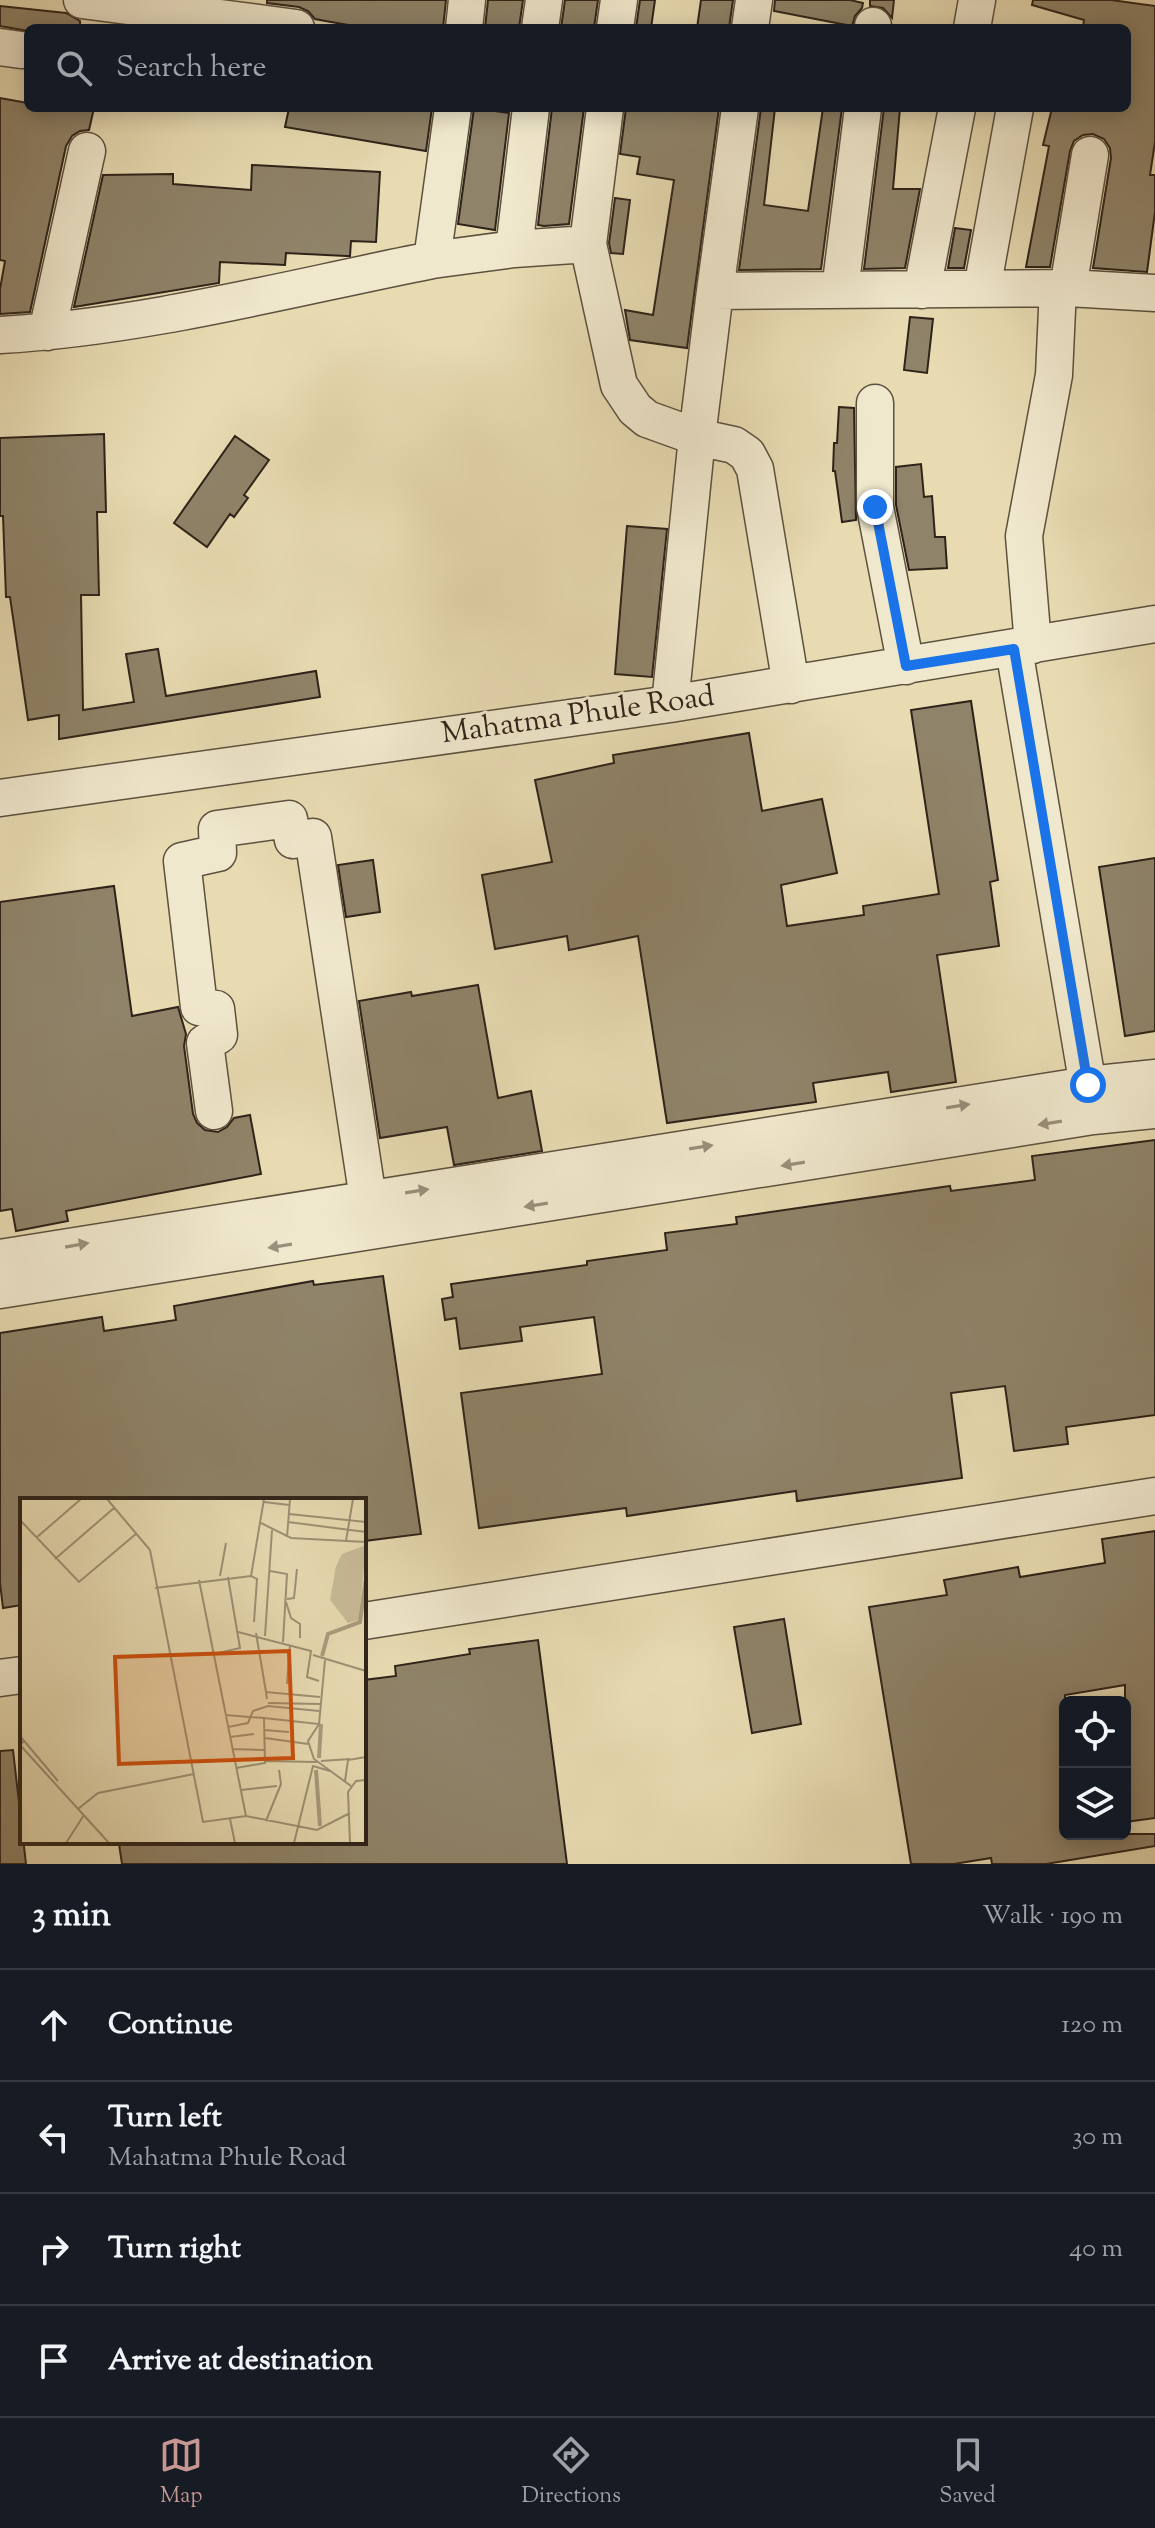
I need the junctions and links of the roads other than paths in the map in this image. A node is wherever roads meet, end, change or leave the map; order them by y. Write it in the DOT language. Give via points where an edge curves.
graph roads {
  1 [pos="82,0"];
  2 [pos="467,0"];
  3 [pos="544,0"];
  4 [pos="619,0"];
  5 [pos="754,0"];
  6 [pos="977,0"];
  7 [pos="265,24"];
  8 [pos="464,24"];
  9 [pos="541,24"];
  10 [pos="616,24"];
  11 [pos="751,24"];
  12 [pos="973,24"];
  13 [pos="452,112"];
  14 [pos="531,112"];
  15 [pos="604,112"];
  16 [pos="739,112"];
  17 [pos="862,112"];
  18 [pos="956,112"];
  19 [pos="1014,112"];
  20 [pos="87,151"];
  21 [pos="1090,155"];
  22 [pos="588,244"];
  23 [pos="514,249"];
  24 [pos="432,260"];
  25 [pos="1063,288"];
  26 [pos="982,289"];
  27 [pos="840,290"];
  28 [pos="922,290"];
  29 [pos="715,291"];
  30 [pos="1155,293"];
  31 [pos="47,332"];
  32 [pos="0,335"];
  33 [pos="875,403"];
  34 [pos="697,437"];
  35 [pos="1155,624"];
  36 [pos="1024,647"];
  37 [pos="906,666"];
  38 [pos="791,685"];
  39 [pos="670,704"];
  40 [pos="1,793"];
  41 [pos="1155,1078"];
  42 [pos="1091,1101"];
  43 [pos="1155,1110"];
  44 [pos="214,1111"];
  45 [pos="651,1170"];
  46 [pos="368,1199"];
  47 [pos="0,1258"];
  48 [pos="0,1290"];
  49 [pos="1155,1496"];
  50 [pos="366,1621"];
  51 [pos="20,1675"];
  52 [pos="0,1678"];
  1 -- 7 [label="street"];
  2 -- 8 [label="street"];
  3 -- 9 [label="street"];
  4 -- 10 [label="street"];
  5 -- 11 [label="street"];
  6 -- 12 [label="street"];
  13 -- 24 [label="street"];
  14 -- 23 [label="street"];
  15 -- 22 [label="street"];
  16 -- 29 [label="street"];
  17 -- 27 [label="street"];
  18 -- 28 [label="street"];
  19 -- 26 [label="street"];
  20 -- 31 [label="street"];
  21 -- 25 [label="street"];
  22 -- 23 [label="street"];
  22 -- 34 [label="street" via="619,385 647,419"];
  23 -- 24 [label="street"];
  24 -- 31 [label="street"];
  25 -- 26 [label="street"];
  25 -- 30 [label="street"];
  25 -- 36 [label="street" via="1054,375 1024,536"];
  26 -- 28 [label="street"];
  27 -- 28 [label="street"];
  27 -- 29 [label="street"];
  29 -- 34 [label="street"];
  31 -- 32 [label="street"];
  33 -- 37 [label="street" via="875,507"];
  34 -- 38 [label="street" via="734,445 755,469"];
  34 -- 39 [label="street"];
  35 -- 36 [label="street, Mahatma Phule Road"];
  36 -- 37 [label="street, Mahatma Phule Road"];
  36 -- 42 [label="street"];
  37 -- 38 [label="street, Mahatma Phule Road"];
  38 -- 39 [label="street, Mahatma Phule Road"];
  39 -- 40 [label="street, Mahatma Phule Road"];
  41 -- 42 [label="street"];
  42 -- 43 [label="street"];
  42 -- 45 [label="street"];
  44 -- 46 [label="street" via="205,1043 219,1035 216,1009 199,1007 182,861 218,853 217,829 289,819 293,840 313,837"];
  46 -- 45 [label="street, one-way"];
  45 -- 48 [label="street, one-way"];
  47 -- 46 [label="street, one-way"];
  49 -- 50 [label="street"];
  51 -- 52 [label="street"];
}
